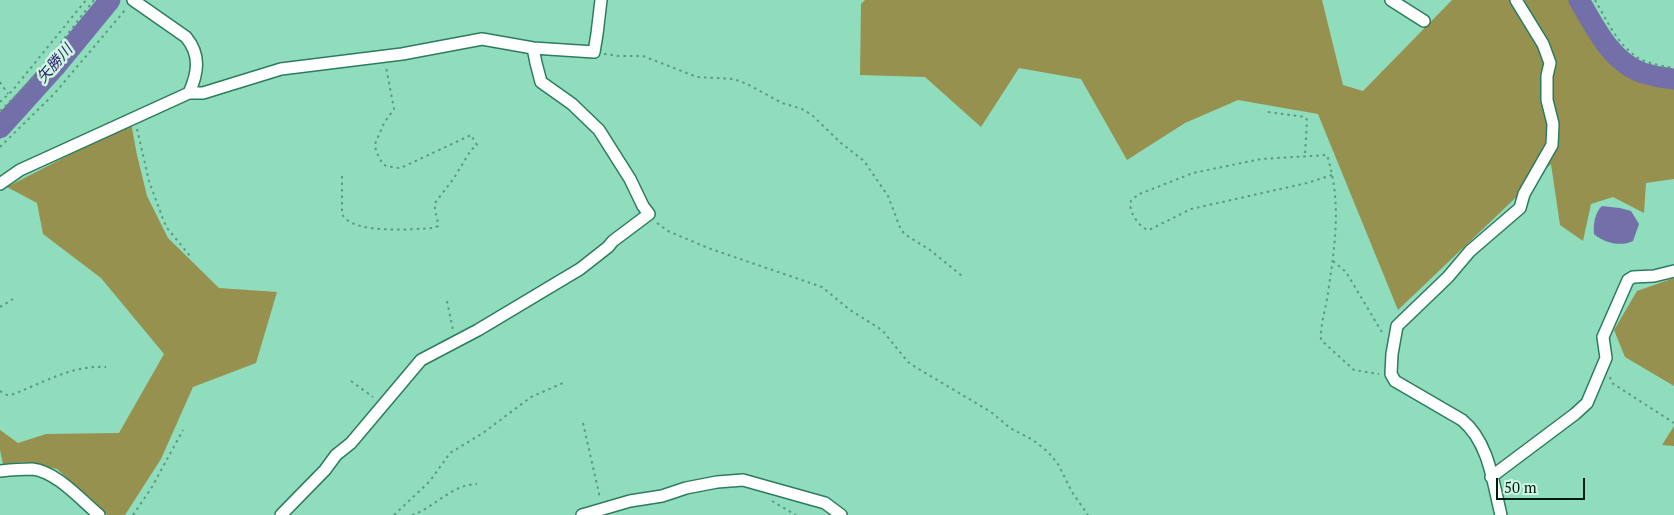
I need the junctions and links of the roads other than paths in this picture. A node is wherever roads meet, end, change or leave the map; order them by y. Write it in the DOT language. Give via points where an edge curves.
graph roads {
  1 [pos="133,0"];
  2 [pos="601,0"];
  3 [pos="1391,0"];
  4 [pos="1516,0"];
  5 [pos="1424,21"];
  6 [pos="533,48"];
  7 [pos="188,93"];
  8 [pos="0,184"];
  9 [pos="1674,271"];
  10 [pos="0,471"];
  11 [pos="1491,477"];
  12 [pos="99,515"];
  13 [pos="281,515"];
  14 [pos="582,515"];
  15 [pos="841,515"];
  16 [pos="1501,515"];
  1 -- 7 [label="street" via="193,45 197,72"];
  2 -- 6 [label="street" via="594,52"];
  3 -- 5 [label="street"];
  4 -- 11 [label="street" via="1544,44 1550,63 1547,100 1553,124 1552,146 1524,194 1520,208 1470,252 1448,278 1397,326 1392,354 1392,377 1395,381 1470,427 1479,440"];
  6 -- 7 [label="street" via="482,39 281,70 203,93"];
  6 -- 13 [label="street" via="541,82 572,104 599,130 649,214 580,269 421,360 351,443"];
  7 -- 8 [label="street" via="20,170"];
  9 -- 11 [label="street" via="1628,280 1603,336 1606,356 1587,403"];
  10 -- 12 [label="street" via="32,469 45,472"];
  11 -- 16 [label="street"];
  14 -- 15 [label="street" via="686,488 743,480 825,503"];
}
